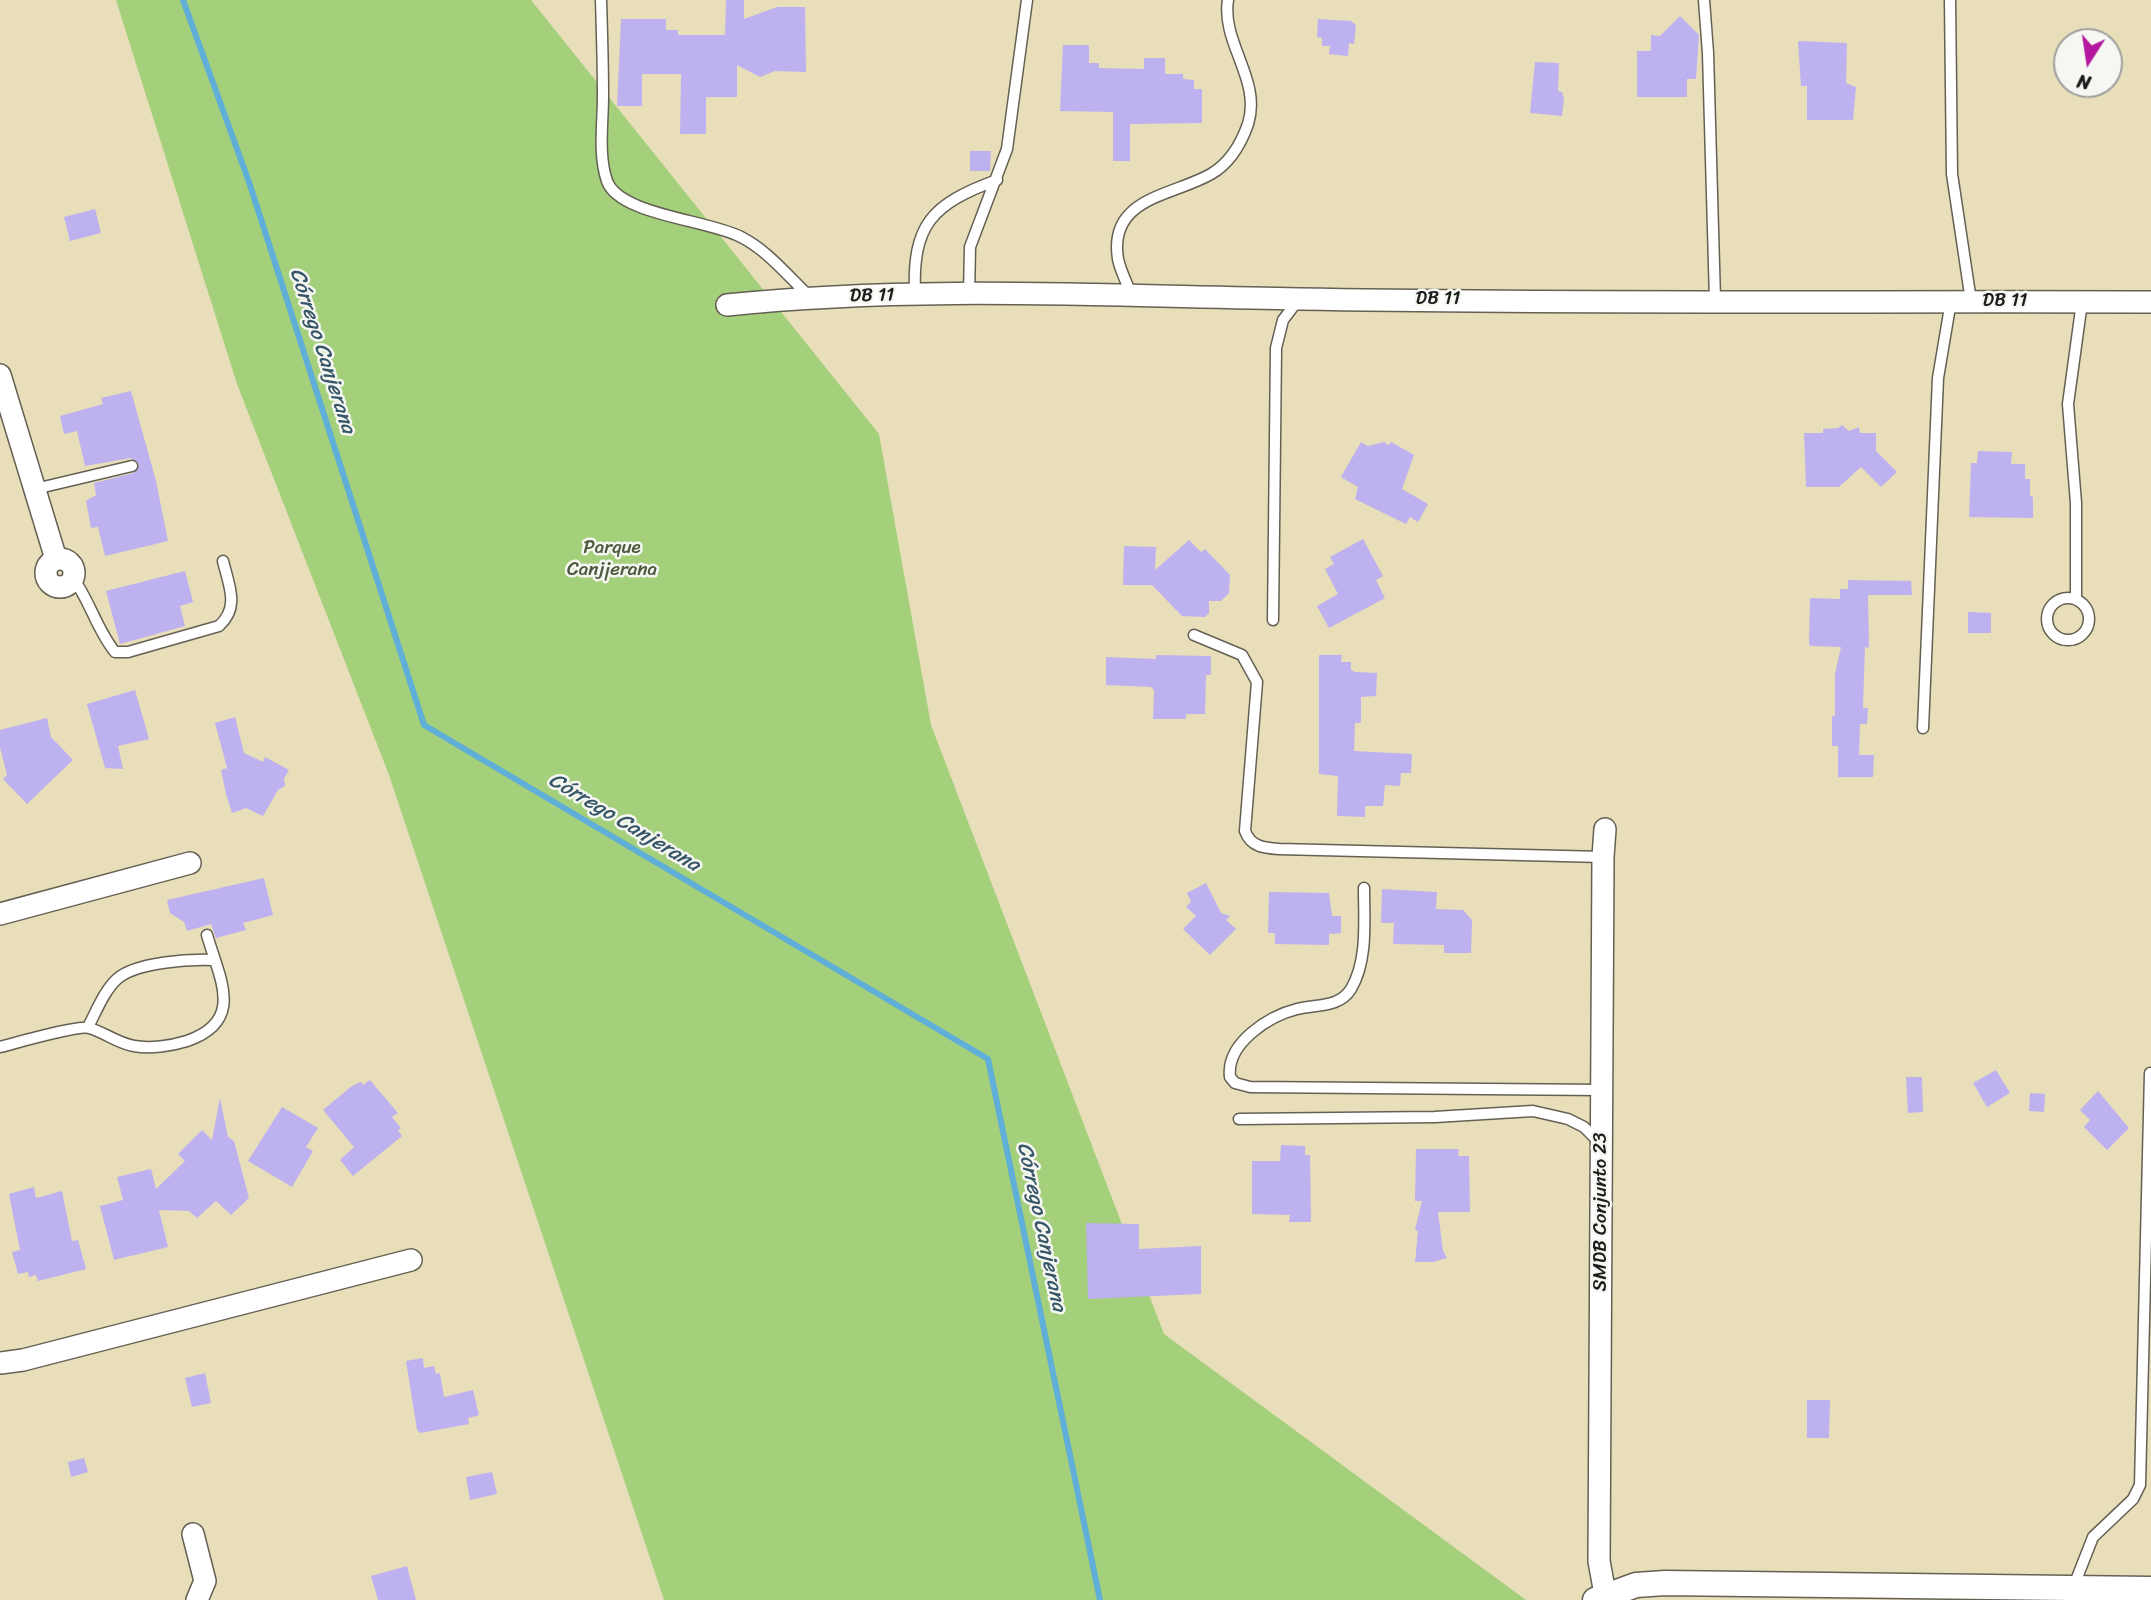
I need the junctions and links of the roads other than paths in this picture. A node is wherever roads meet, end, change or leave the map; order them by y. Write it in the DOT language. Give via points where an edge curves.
graph roads {
  1 [pos="601,0"];
  2 [pos="1027,0"];
  3 [pos="1228,0"];
  4 [pos="1704,0"];
  5 [pos="1950,0"];
  6 [pos="997,180"];
  7 [pos="1131,293"];
  8 [pos="915,295"];
  9 [pos="969,295"];
  10 [pos="809,296"];
  11 [pos="1299,299"];
  12 [pos="1715,300"];
  13 [pos="1961,301"];
  14 [pos="2082,302"];
  15 [pos="2151,302"];
  16 [pos="726,305"];
  17 [pos="0,375"];
  18 [pos="132,466"];
  19 [pos="35,489"];
  20 [pos="223,561"];
  21 [pos="73,579"];
  22 [pos="2076,598"];
  23 [pos="1273,620"];
  24 [pos="1194,635"];
  25 [pos="1923,728"];
  26 [pos="1605,829"];
  27 [pos="1603,857"];
  28 [pos="190,863"];
  29 [pos="1364,888"];
  30 [pos="0,914"];
  31 [pos="207,934"];
  32 [pos="214,960"];
  33 [pos="88,1027"];
  34 [pos="0,1047"];
  35 [pos="2150,1073"];
  36 [pos="1602,1090"];
  37 [pos="1238,1119"];
  38 [pos="1602,1145"];
  39 [pos="411,1259"];
  40 [pos="0,1363"];
  41 [pos="193,1534"];
  42 [pos="2073,1588"];
  43 [pos="2151,1588"];
  44 [pos="1600,1597"];
  45 [pos="197,1600"];
  1 -- 10 [label="lane" via="602,155 607,182 631,204 743,237"];
  2 -- 6 [label="lane" via="1007,149"];
  3 -- 7 [label="lane" via="1231,35 1251,92 1249,121 1236,153 1212,174 1161,193 1127,216 1118,235 1118,259"];
  4 -- 12 [label="lane"];
  5 -- 13 [label="lane" via="1952,174"];
  6 -- 8 [label="lane" via="945,203 930,220 918,241"];
  6 -- 9 [label="lane" via="970,247"];
  7 -- 9 [label="street, DB 11"];
  7 -- 11 [label="street, DB 11"];
  8 -- 9 [label="street, DB 11"];
  8 -- 10 [label="street, DB 11"];
  10 -- 16 [label="street, DB 11"];
  11 -- 12 [label="street, DB 11"];
  11 -- 23 [label="lane" via="1283,320 1276,348"];
  12 -- 13 [label="street, DB 11"];
  13 -- 14 [label="street, DB 11"];
  13 -- 25 [label="lane" via="1938,378"];
  14 -- 15 [label="street, DB 11"];
  14 -- 22 [label="lane" via="2068,404 2076,503"];
  17 -- 19 [label="street"];
  18 -- 19 [label="lane"];
  19 -- 21 [label="street" via="56,559 68,561"];
  20 -- 21 [label="lane" via="233,604 219,626 128,652 116,652 105,639 85,594"];
  22 -- 22 [label="lane" via="2061,598 2049,607 2046,622 2054,635 2068,641 2082,636 2090,623 2087,608"];
  24 -- 27 [label="lane" via="1242,654 1257,682 1245,831 1255,845"];
  26 -- 27 [label="street, SMDB Conjunto 23"];
  27 -- 36 [label="street, SMDB Conjunto 23"];
  28 -- 30 [label="street"];
  29 -- 36 [label="lane" via="1363,954 1350,989 1338,1003 1297,1009 1256,1030 1231,1061 1230,1077 1235,1083 1250,1087"];
  31 -- 32 [label="lane"];
  32 -- 33 [label="lane" via="179,961 128,973 117,979"];
  32 -- 33 [label="lane" via="223,1012 214,1029 176,1044 146,1047"];
  33 -- 34 [label="lane"];
  35 -- 42 [label="lane" via="2140,1485 2133,1499 2093,1537"];
  36 -- 38 [label="street, SMDB Conjunto 23"];
  37 -- 38 [label="lane" via="1533,1111 1568,1119"];
  38 -- 44 [label="street, SMDB Conjunto 23"];
  39 -- 40 [label="street"];
  41 -- 45 [label="street" via="205,1581"];
  42 -- 43 [label="street"];
  42 -- 44 [label="street" via="1665,1583 1636,1585"];
}
